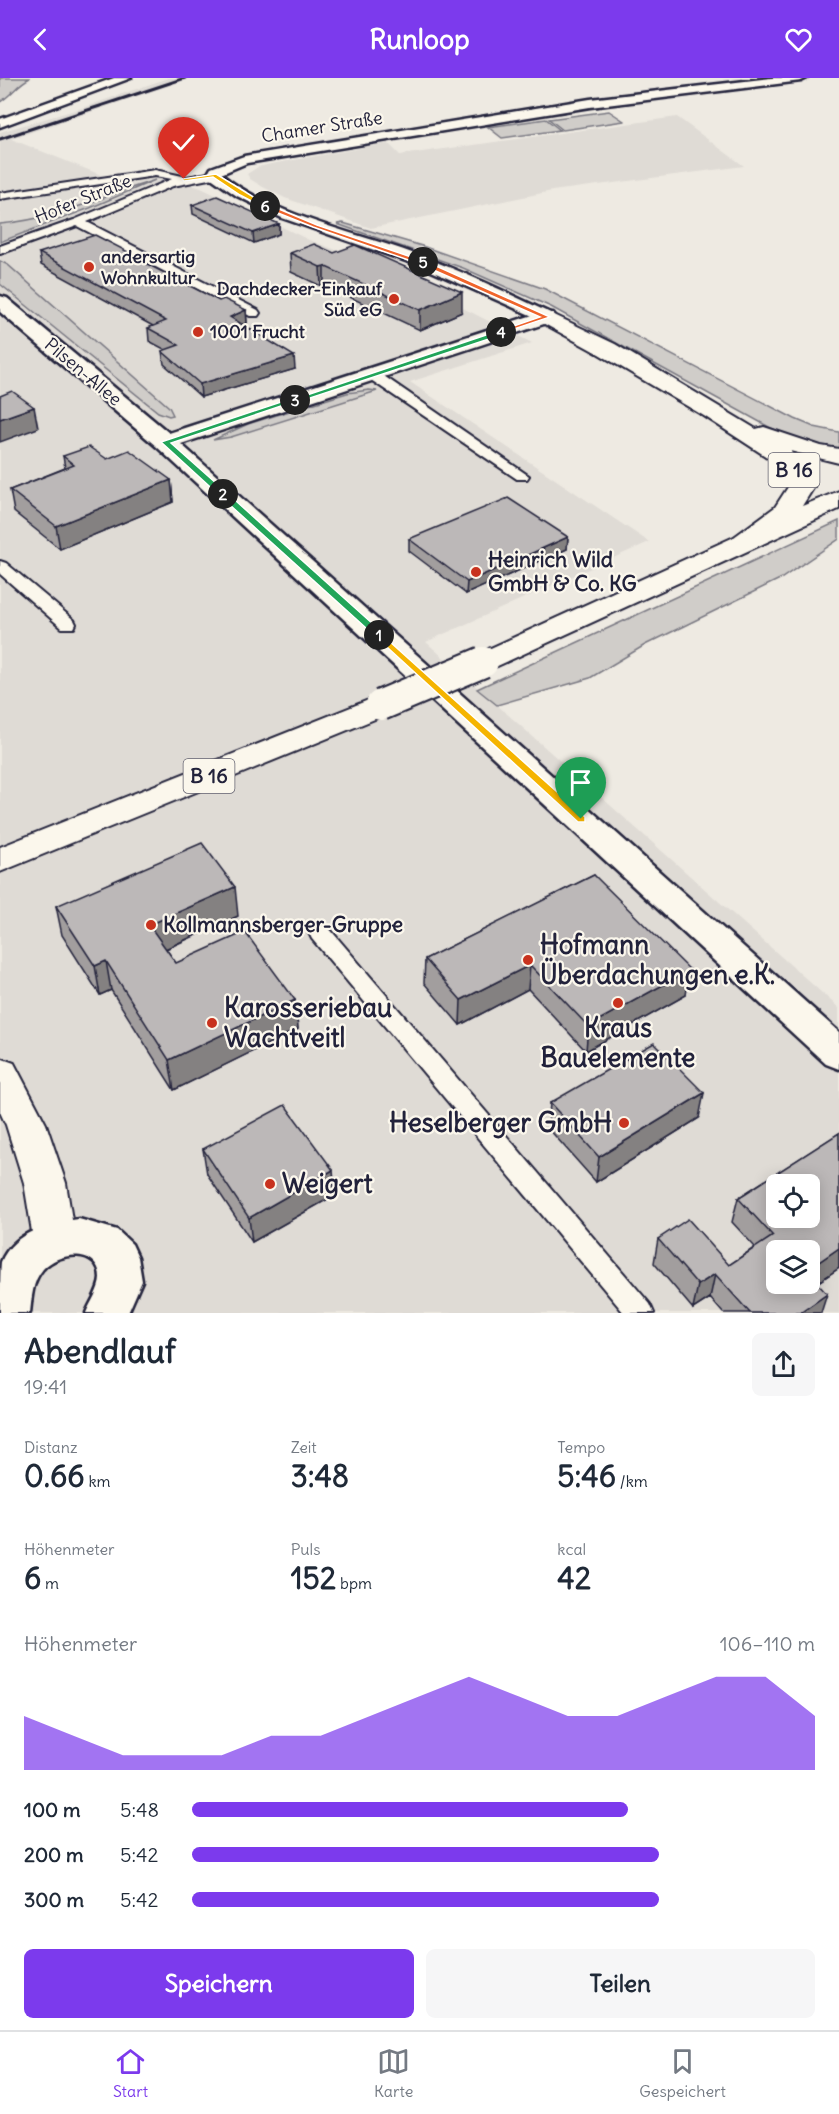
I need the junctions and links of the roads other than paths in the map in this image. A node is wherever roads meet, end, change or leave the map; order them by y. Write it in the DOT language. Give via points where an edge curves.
graph roads {
  1 [pos="125,78"];
  2 [pos="801,78"];
  3 [pos="0,123"];
  4 [pos="214,175"];
  5 [pos="184,179"];
  6 [pos="0,196"];
  7 [pos="78,222"];
  8 [pos="0,250"];
  9 [pos="0,302"];
  10 [pos="254,313"];
  11 [pos="546,317"];
  12 [pos="373,375"];
  13 [pos="712,411"];
  14 [pos="165,442"];
  15 [pos="839,456"];
  16 [pos="522,476"];
  17 [pos="839,499"];
  18 [pos="743,543"];
  19 [pos="0,566"];
  20 [pos="68,624"];
  21 [pos="38,846"];
  22 [pos="0,860"];
  23 [pos="0,870"];
  24 [pos="320,933"];
  25 [pos="839,1054"];
  26 [pos="0,1074"];
  27 [pos="54,1238"];
  28 [pos="9,1313"];
  29 [pos="107,1313"];
  30 [pos="641,1313"];
  1 -- 3 [label="street"];
  2 -- 4 [label="street, Chamer Straße" via="600,101 244,160 221,167"];
  4 -- 5 [label="street, Hofer Straße"];
  4 -- 11 [label="street" via="280,212 411,257"];
  5 -- 6 [label="street" via="155,173"];
  5 -- 7 [label="street, Hofer Straße"];
  7 -- 8 [label="street, Hofer Straße"];
  7 -- 10 [label="street"];
  9 -- 14 [label="main road, Pilsen-Allee"];
  11 -- 12 [label="main road"];
  11 -- 13 [label="highway"];
  12 -- 14 [label="main road"];
  12 -- 16 [label="street"];
  13 -- 15 [label="highway, B 16" via="778,441"];
  13 -- 18 [label="highway, B 16" via="779,454 791,465 801,486 783,515"];
  14 -- 25 [label="main road, Pilsen-Allee"];
  17 -- 18 [label="highway, B 16"];
  18 -- 21 [label="highway, B 16, bridge" via="483,662"];
  19 -- 20 [label="street"];
  21 -- 22 [label="highway, B 16"];
  21 -- 23 [label="highway, B 16"];
  24 -- 30 [label="street"];
  26 -- 27 [label="highway" via="26,1124 45,1183"];
  27 -- 28 [label="main road" via="28,1252 15,1266 5,1298"];
  27 -- 29 [label="main road" via="92,1238 114,1257 120,1270 120,1286"];
}
